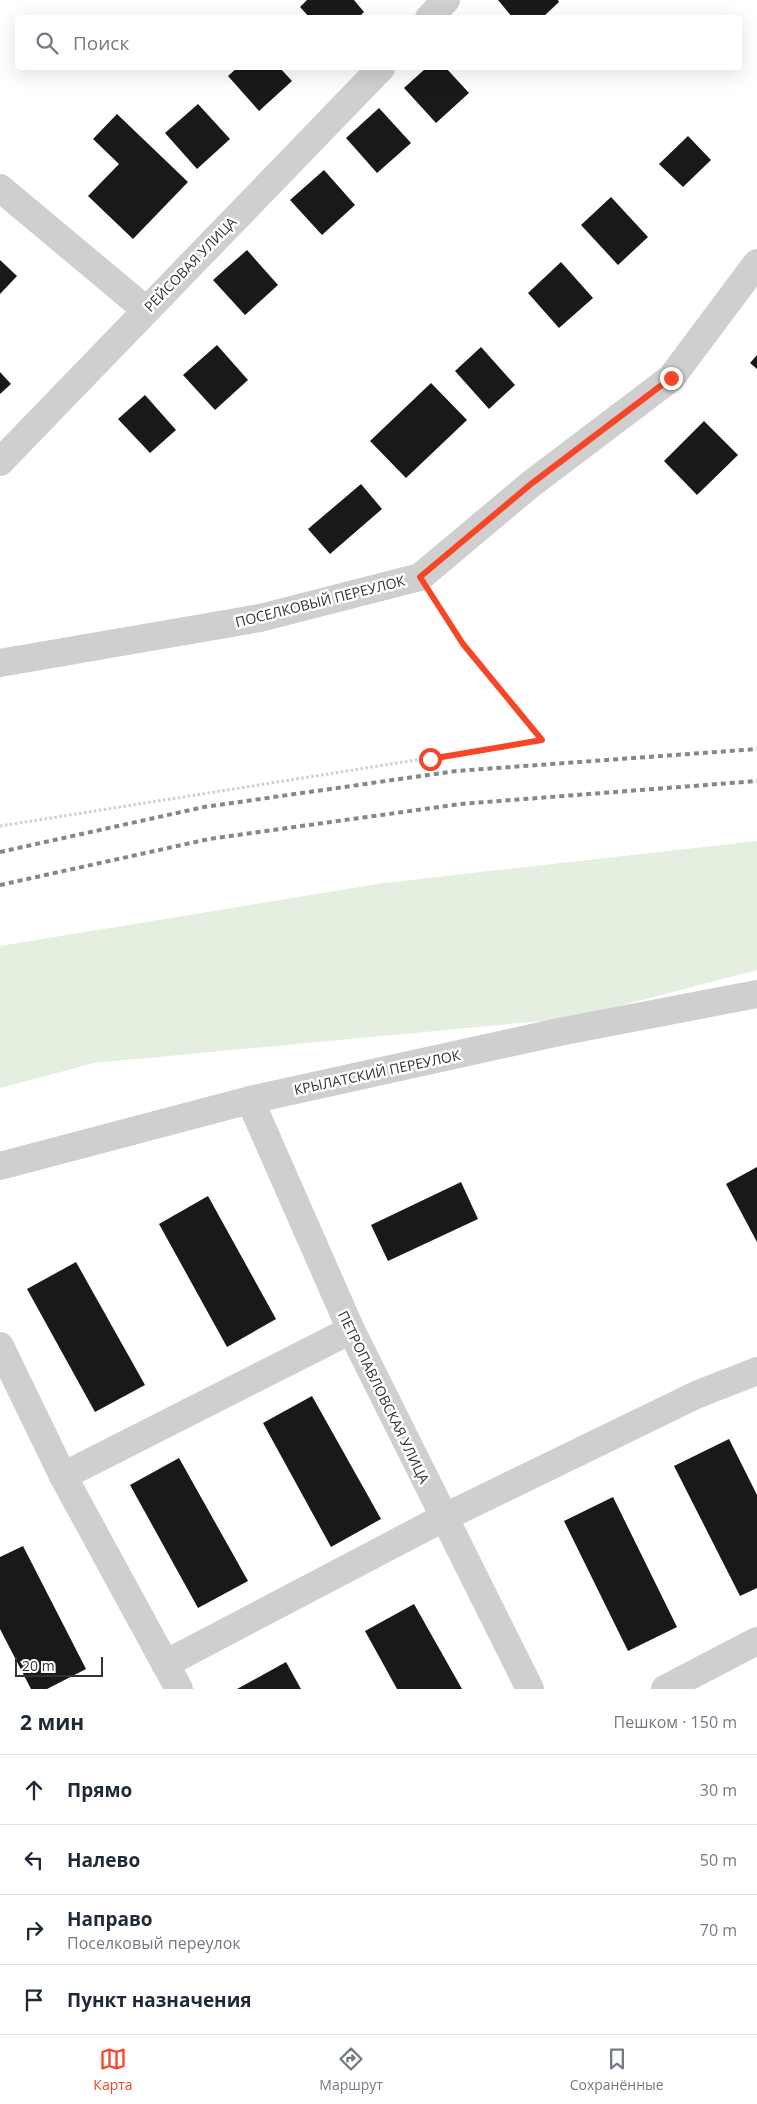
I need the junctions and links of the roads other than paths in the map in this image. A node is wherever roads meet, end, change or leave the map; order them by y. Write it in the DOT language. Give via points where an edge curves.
graph roads {
  1 [pos="446,0"];
  2 [pos="432,15"];
  3 [pos="379,70"];
  4 [pos="0,188"];
  5 [pos="757,263"];
  6 [pos="146,310"];
  7 [pos="0,462"];
  8 [pos="0,663"];
  9 [pos="757,994"];
  10 [pos="250,1100"];
  11 [pos="0,1166"];
  12 [pos="351,1330"];
  13 [pos="0,1346"];
  14 [pos="757,1371"];
  15 [pos="63,1476"];
  16 [pos="443,1518"];
  17 [pos="757,1641"];
  18 [pos="165,1664"];
  19 [pos="179,1689"];
  20 [pos="530,1689"];
  21 [pos="665,1689"];
  1 -- 2 [label="street"];
  3 -- 6 [label="street, РЕЙСОВАЯ УЛИЦА"];
  4 -- 6 [label="street"];
  5 -- 8 [label="street, ПОСЕЛКОВЫЙ ПЕРЕУЛОК" via="671,378 531,484 420,577 260,618"];
  6 -- 7 [label="street, РЕЙСОВАЯ УЛИЦА"];
  9 -- 10 [label="street, КРЫЛАТСКИЙ ПЕРЕУЛОК" via="559,1032"];
  10 -- 11 [label="street, КРЫЛАТСКИЙ ПЕРЕУЛОК"];
  10 -- 12 [label="street, ПЕТРОПАВЛОВСКАЯ УЛИЦА"];
  12 -- 15 [label="street"];
  12 -- 16 [label="street, ПЕТРОПАВЛОВСКАЯ УЛИЦА"];
  13 -- 15 [label="street"];
  14 -- 16 [label="street" via="696,1395"];
  15 -- 18 [label="street"];
  16 -- 18 [label="street"];
  16 -- 20 [label="street, ПЕТРОПАВЛОВСКАЯ УЛИЦА"];
  17 -- 21 [label="street"];
  18 -- 19 [label="street"];
}
